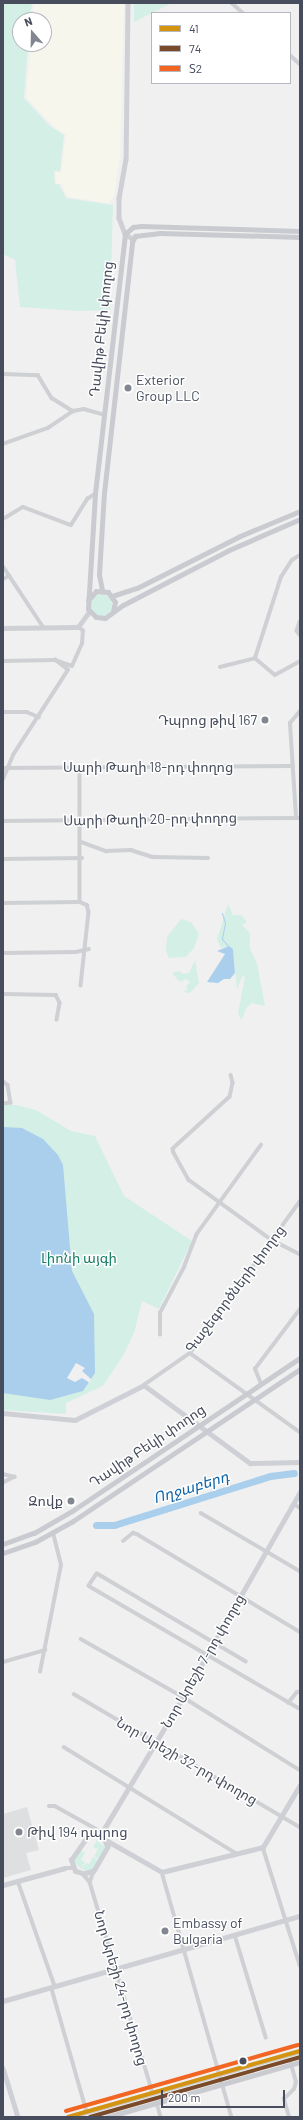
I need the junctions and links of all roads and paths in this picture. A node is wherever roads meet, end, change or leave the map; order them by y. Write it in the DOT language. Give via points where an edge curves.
graph roads {
  1 [pos="128,3"];
  2 [pos="232,3"];
  3 [pos="242,12"];
  4 [pos="291,56"];
  5 [pos="300,64"];
  6 [pos="292,231"];
  7 [pos="300,231"];
  8 [pos="125,234"];
  9 [pos="292,237"];
  10 [pos="300,237"];
  11 [pos="133,239"];
  12 [pos="3,374"];
  13 [pos="73,412"];
  14 [pos="104,415"];
  15 [pos="3,444"];
  16 [pos="95,494"];
  17 [pos="300,511"];
  18 [pos="3,519"];
  19 [pos="300,519"];
  20 [pos="300,555"];
  21 [pos="3,566"];
  22 [pos="10,576"];
  23 [pos="3,579"];
  24 [pos="102,590"];
  25 [pos="112,596"];
  26 [pos="87,605"];
  27 [pos="90,612"];
  28 [pos="112,612"];
  29 [pos="300,622"];
  30 [pos="78,627"];
  31 [pos="3,628"];
  32 [pos="44,628"];
  33 [pos="300,636"];
  34 [pos="256,658"];
  35 [pos="55,660"];
  36 [pos="3,661"];
  37 [pos="300,661"];
  38 [pos="220,668"];
  39 [pos="300,711"];
  40 [pos="3,712"];
  41 [pos="39,716"];
  42 [pos="293,766"];
  43 [pos="5,768"];
  44 [pos="80,768"];
  45 [pos="300,778"];
  46 [pos="3,779"];
  47 [pos="294,779"];
  48 [pos="298,817"];
  49 [pos="3,821"];
  50 [pos="82,821"];
  51 [pos="81,842"];
  52 [pos="82,858"];
  53 [pos="208,858"];
  54 [pos="3,859"];
  55 [pos="80,902"];
  56 [pos="3,903"];
  57 [pos="86,950"];
  58 [pos="3,953"];
  59 [pos="81,986"];
  60 [pos="3,994"];
  61 [pos="57,1020"];
  62 [pos="231,1075"];
  63 [pos="3,1081"];
  64 [pos="3,1104"];
  65 [pos="261,1145"];
  66 [pos="219,1200"];
  67 [pos="300,1201"];
  68 [pos="272,1240"];
  69 [pos="300,1254"];
  70 [pos="300,1309"];
  71 [pos="160,1335"];
  72 [pos="190,1353"];
  73 [pos="300,1358"];
  74 [pos="300,1369"];
  75 [pos="144,1384"];
  76 [pos="261,1384"];
  77 [pos="247,1393"];
  78 [pos="255,1399"];
  79 [pos="3,1413"];
  80 [pos="199,1425"];
  81 [pos="207,1431"];
  82 [pos="300,1432"];
  83 [pos="300,1462"];
  84 [pos="3,1474"];
  85 [pos="3,1483"];
  86 [pos="300,1492"];
  87 [pos="294,1504"];
  88 [pos="300,1508"];
  89 [pos="201,1513"];
  90 [pos="53,1533"];
  91 [pos="122,1541"];
  92 [pos="3,1544"];
  93 [pos="266,1550"];
  94 [pos="3,1553"];
  95 [pos="300,1571"];
  96 [pos="240,1596"];
  97 [pos="300,1632"];
  98 [pos="81,1639"];
  99 [pos="214,1643"];
  100 [pos="45,1650"];
  101 [pos="207,1656"];
  102 [pos="3,1662"];
  103 [pos="246,1662"];
  104 [pos="40,1672"];
  105 [pos="300,1692"];
  106 [pos="74,1694"];
  107 [pos="183,1697"];
  108 [pos="288,1703"];
  109 [pos="300,1710"];
  110 [pos="156,1743"];
  111 [pos="64,1747"];
  112 [pos="300,1770"];
  113 [pos="300,1785"];
  114 [pos="128,1788"];
  115 [pos="48,1806"];
  116 [pos="282,1816"];
  117 [pos="300,1826"];
  118 [pos="100,1831"];
  119 [pos="105,1838"];
  120 [pos="115,1846"];
  121 [pos="263,1847"];
  122 [pos="108,1848"];
  123 [pos="237,1854"];
  124 [pos="71,1860"];
  125 [pos="65,1868"];
  126 [pos="73,1868"];
  127 [pos="93,1872"];
  128 [pos="162,1872"];
  129 [pos="83,1874"];
  130 [pos="18,1881"];
  131 [pos="90,1882"];
  132 [pos="3,1885"];
  133 [pos="300,1916"];
  134 [pos="286,1920"];
  135 [pos="235,1935"];
  136 [pos="184,1949"];
  137 [pos="300,1965"];
  138 [pos="116,1968"];
  139 [pos="55,1986"];
  140 [pos="3,2001"];
  141 [pos="266,2037"];
  142 [pos="300,2051"];
  143 [pos="300,2062"];
  144 [pos="291,2065"];
  145 [pos="3,2068"];
  146 [pos="220,2074"];
  147 [pos="223,2084"];
  148 [pos="153,2093"];
  149 [pos="157,2103"];
  150 [pos="87,2112"];
  151 [pos="18,2117"];
  152 [pos="68,2117"];
  153 [pos="107,2117"];
  154 [pos="161,2117"];
  155 [pos="232,2117"];
  156 [pos="289,2117"];
  1 -- 8 [label="street" via="126,159 119,197 119,218"];
  2 -- 3 [label="street"];
  4 -- 5 [label="street"];
  6 -- 7 [label="main road"];
  6 -- 8 [label="main road" via="141,226 132,228"];
  6 -- 9 [label="main road"];
  8 -- 11 [label="street"];
  8 -- 14 [label="main road, Դավիթ Բեկի փողոց"];
  9 -- 10 [label="main road"];
  9 -- 11 [label="main road" via="160,233 138,234"];
  11 -- 24 [label="main road, Դավիթ Բեկի փողոց" via="104,493 99,574"];
  12 -- 13 [label="street" via="38,376 52,398"];
  13 -- 14 [label="street" via="84,409"];
  13 -- 15 [label="street" via="48,428"];
  14 -- 16 [label="main road, Դավիթ Բեկի փողոց"];
  16 -- 18 [label="street" via="87,499 71,525 23,507 18,507"];
  16 -- 26 [label="main road, Դավիթ Բեկի փողոց"];
  17 -- 25 [label="main road" via="240,536 137,588"];
  19 -- 28 [label="main road" via="229,550"];
  20 -- 34 [label="street" via="292,560 281,577"];
  21 -- 22 [label="street"];
  22 -- 23 [label="street"];
  22 -- 32 [label="street"];
  24 -- 25 [label="main road"];
  24 -- 26 [label="main road" via="92,594"];
  25 -- 28 [label="main road" via="115,602"];
  26 -- 27 [label="main road, Դավիթ Բեկի փողոց"];
  27 -- 28 [label="main road" via="101,618"];
  27 -- 30 [label="street"];
  29 -- 33 [label="street" via="297,631"];
  30 -- 32 [label="street"];
  30 -- 35 [label="street" via="83,631 82,644 72,666"];
  31 -- 32 [label="street"];
  34 -- 37 [label="street" via="275,675"];
  34 -- 38 [label="street"];
  35 -- 36 [label="street"];
  35 -- 41 [label="street" via="68,670"];
  39 -- 42 [label="street" via="290,723"];
  40 -- 41 [label="street" via="27,712"];
  41 -- 43 [label="street"];
  42 -- 44 [label="street, Սարի Թաղի 18-րդ փողոց"];
  42 -- 47 [label="street"];
  43 -- 44 [label="street, Սարի Թաղի 18-րդ փողոց"];
  43 -- 46 [label="street"];
  44 -- 50 [label="street"];
  45 -- 47 [label="street"];
  47 -- 48 [label="street"];
  48 -- 50 [label="street, Սարի Թաղի 20-րդ փողոց"];
  49 -- 50 [label="street, Սարի Թաղի 20-րդ փողոց"];
  50 -- 51 [label="street"];
  51 -- 52 [label="street"];
  51 -- 53 [label="street" via="106,851 131,850 153,857"];
  52 -- 54 [label="street"];
  52 -- 55 [label="street"];
  55 -- 56 [label="street"];
  55 -- 57 [label="street" via="87,906 89,912"];
  57 -- 58 [label="street"];
  57 -- 59 [label="street"];
  60 -- 61 [label="street" via="56,996 60,1003"];
  62 -- 66 [label="street" via="233,1084 230,1097 173,1149 189,1180"];
  63 -- 64 [label="street" via="8,1085 11,1103"];
  65 -- 66 [label="street"];
  66 -- 68 [label="street"];
  66 -- 71 [label="street" via="196,1235 184,1267 160,1312"];
  67 -- 68 [label="street, Գաջեգործների փողոց"];
  68 -- 69 [label="street"];
  68 -- 72 [label="street, Գաջեգործների փողոց"];
  70 -- 76 [label="street" via="255,1369"];
  72 -- 75 [label="street, Գաջեգործների փողոց"];
  72 -- 77 [label="street"];
  73 -- 76 [label="main road, Դավիթ Բեկի փողոց"];
  74 -- 78 [label="main road, Դավիթ Բեկի փողոց"];
  75 -- 79 [label="street" via="75,1420"];
  75 -- 80 [label="street"];
  76 -- 77 [label="main road, Դավիթ Բեկի փողոց"];
  77 -- 78 [label="street"];
  77 -- 80 [label="main road, Դավիթ Բեկի փողոց"];
  78 -- 81 [label="main road, Դավիթ Բեկի փողոց"];
  78 -- 82 [label="street"];
  80 -- 81 [label="street"];
  80 -- 92 [label="main road, Դավիթ Բեկի փողոց" via="51,1524"];
  81 -- 83 [label="street" via="250,1463"];
  81 -- 90 [label="main road, Դավիթ Բեկի փողոց"];
  84 -- 85 [label="street" via="15,1477"];
  86 -- 87 [label="street, Նոր Արեշի 7-րդ փողոց"];
  87 -- 88 [label="street"];
  87 -- 93 [label="street, Նոր Արեշի 7-րդ փողոց"];
  89 -- 93 [label="street"];
  90 -- 94 [label="main road, Դավիթ Բեկի փողոց"];
  90 -- 100 [label="street" via="61,1565"];
  91 -- 96 [label="street" via="133,1533 137,1534"];
  93 -- 95 [label="street"];
  93 -- 96 [label="street, Նոր Արեշի 7-րդ փողոց"];
  96 -- 97 [label="street"];
  96 -- 99 [label="street, Նոր Արեշի 7-րդ փողոց"];
  98 -- 107 [label="street"];
  99 -- 101 [label="street, Նոր Արեշի 7-րդ փողոց"];
  99 -- 101 [label="street" via="97,1574 89,1586"];
  99 -- 103 [label="street"];
  100 -- 102 [label="street"];
  100 -- 104 [label="street"];
  101 -- 107 [label="street, Նոր Արեշի 7-րդ փողոց"];
  101 -- 108 [label="street"];
  105 -- 108 [label="street" via="297,1692"];
  106 -- 110 [label="street, Նոր Արեշի 32-րդ փողոց"];
  107 -- 110 [label="street, Նոր Արեշի 7-րդ փողոց"];
  107 -- 112 [label="street"];
  108 -- 109 [label="street"];
  110 -- 114 [label="street, Նոր Արեշի 7-րդ փողոց"];
  110 -- 116 [label="street, Նոր Արեշի 32-րդ փողոց"];
  111 -- 114 [label="street"];
  113 -- 116 [label="street"];
  114 -- 118 [label="street, Նոր Արեշի 7-րդ փողոց"];
  114 -- 123 [label="street"];
  115 -- 118 [label="street" via="55,1806"];
  116 -- 117 [label="street, Նոր Արեշի 32-րդ փողոց"];
  116 -- 121 [label="street"];
  118 -- 119 [label="street, Նոր Արեշի 7-րդ փողոց"];
  118 -- 119 [label="street"];
  118 -- 124 [label="street" via="86,1836"];
  119 -- 120 [label="street"];
  119 -- 122 [label="street"];
  120 -- 122 [label="street"];
  120 -- 128 [label="street"];
  121 -- 123 [label="street"];
  121 -- 134 [label="street"];
  122 -- 127 [label="street"];
  123 -- 128 [label="street"];
  124 -- 125 [label="street"];
  124 -- 126 [label="street"];
  125 -- 126 [label="street"];
  125 -- 130 [label="street"];
  126 -- 129 [label="street"];
  127 -- 129 [label="street"];
  127 -- 131 [label="street"];
  128 -- 136 [label="street"];
  129 -- 131 [label="street, Նոր Արեշի 24-րդ փողոց"];
  130 -- 132 [label="street"];
  130 -- 139 [label="street"];
  131 -- 138 [label="street, Նոր Արեշի 24-րդ փողոց"];
  133 -- 134 [label="street"];
  134 -- 135 [label="street"];
  134 -- 137 [label="street"];
  135 -- 136 [label="street"];
  135 -- 141 [label="street"];
  136 -- 138 [label="street"];
  136 -- 146 [label="street"];
  138 -- 139 [label="street"];
  138 -- 148 [label="street, Նոր Արեշի 24-րդ փողոց"];
  139 -- 140 [label="street"];
  139 -- 150 [label="street" via="52,1989"];
  142 -- 146 [label="main road"];
  143 -- 144 [label="main road"];
  144 -- 147 [label="main road"];
  144 -- 156 [label="street" via="296,2082 294,2089 284,2099"];
  145 -- 151 [label="street"];
  146 -- 147 [label="street"];
  146 -- 148 [label="main road"];
  147 -- 149 [label="main road"];
  147 -- 155 [label="street"];
  148 -- 150 [label="main road"];
  149 -- 153 [label="main road"];
  149 -- 154 [label="street"];
  150 -- 152 [label="main road"];
}
